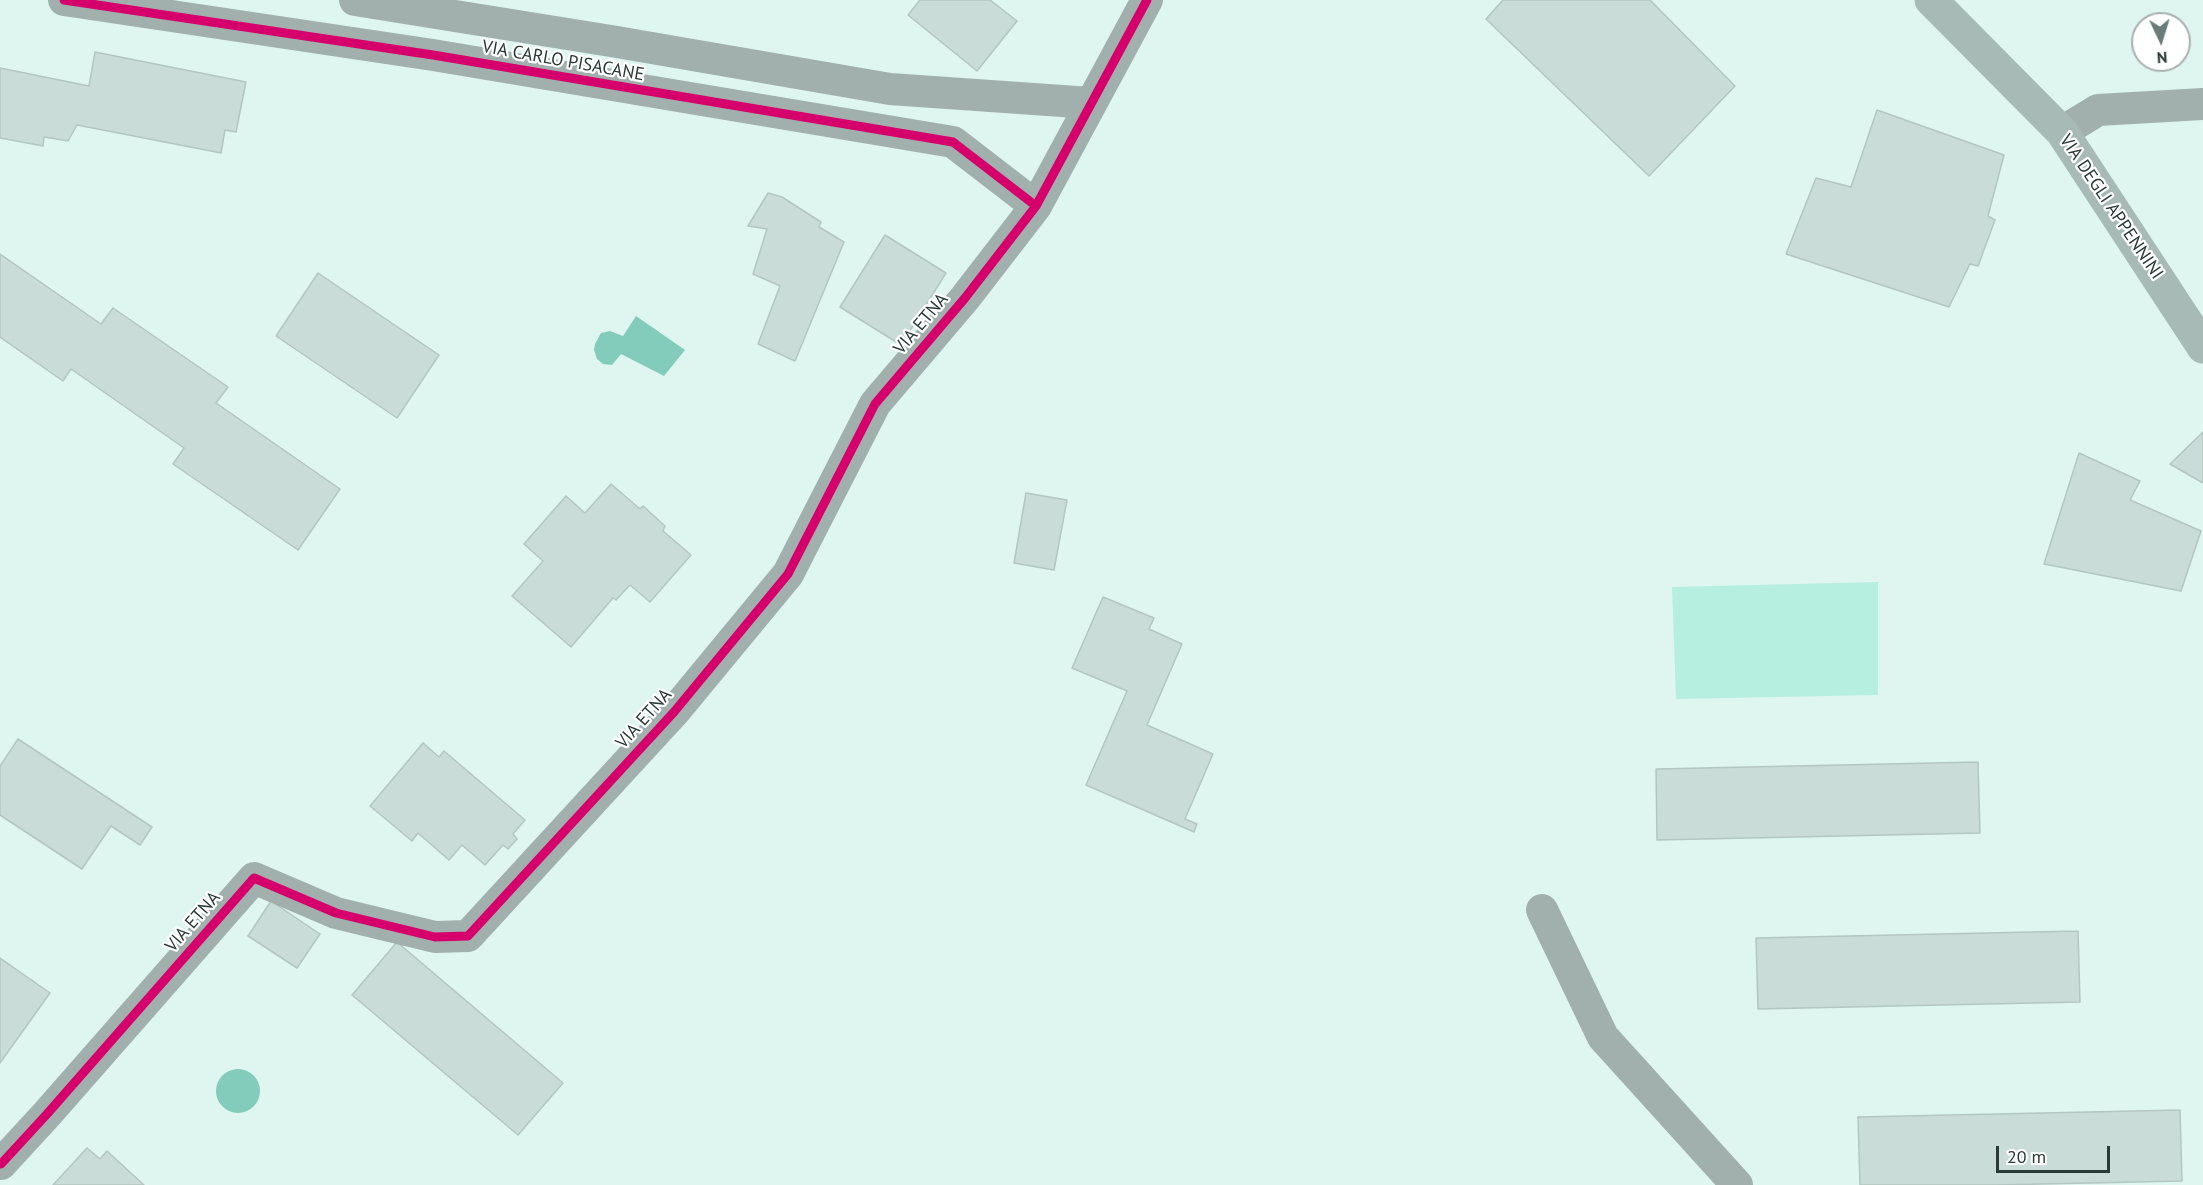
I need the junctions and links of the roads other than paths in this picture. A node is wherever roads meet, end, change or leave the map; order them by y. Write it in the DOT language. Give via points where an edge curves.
graph roads {
  1 [pos="64,0"];
  2 [pos="355,0"];
  3 [pos="1147,0"];
  4 [pos="1931,0"];
  5 [pos="1091,103"];
  6 [pos="2203,104"];
  7 [pos="2062,132"];
  8 [pos="1036,206"];
  9 [pos="2203,347"];
  10 [pos="1542,910"];
  11 [pos="1,1164"];
  12 [pos="1737,1185"];
  1 -- 8 [label="street, VIA CARLO PISACANE" via="433,55 953,142"];
  2 -- 5 [label="street, VIA CARLO PISACANE" via="890,89"];
  3 -- 5 [label="street, VIA ETNA"];
  4 -- 7 [label="street, VIA DEGLI APPENNINI"];
  5 -- 8 [label="street, VIA ETNA"];
  6 -- 7 [label="street" via="2098,110"];
  7 -- 9 [label="street, VIA DEGLI APPENNINI"];
  8 -- 11 [label="street, VIA ETNA" via="875,404 788,574 674,712 468,936 435,937 336,913 254,878"];
  10 -- 12 [label="street" via="1602,1037"];
}
